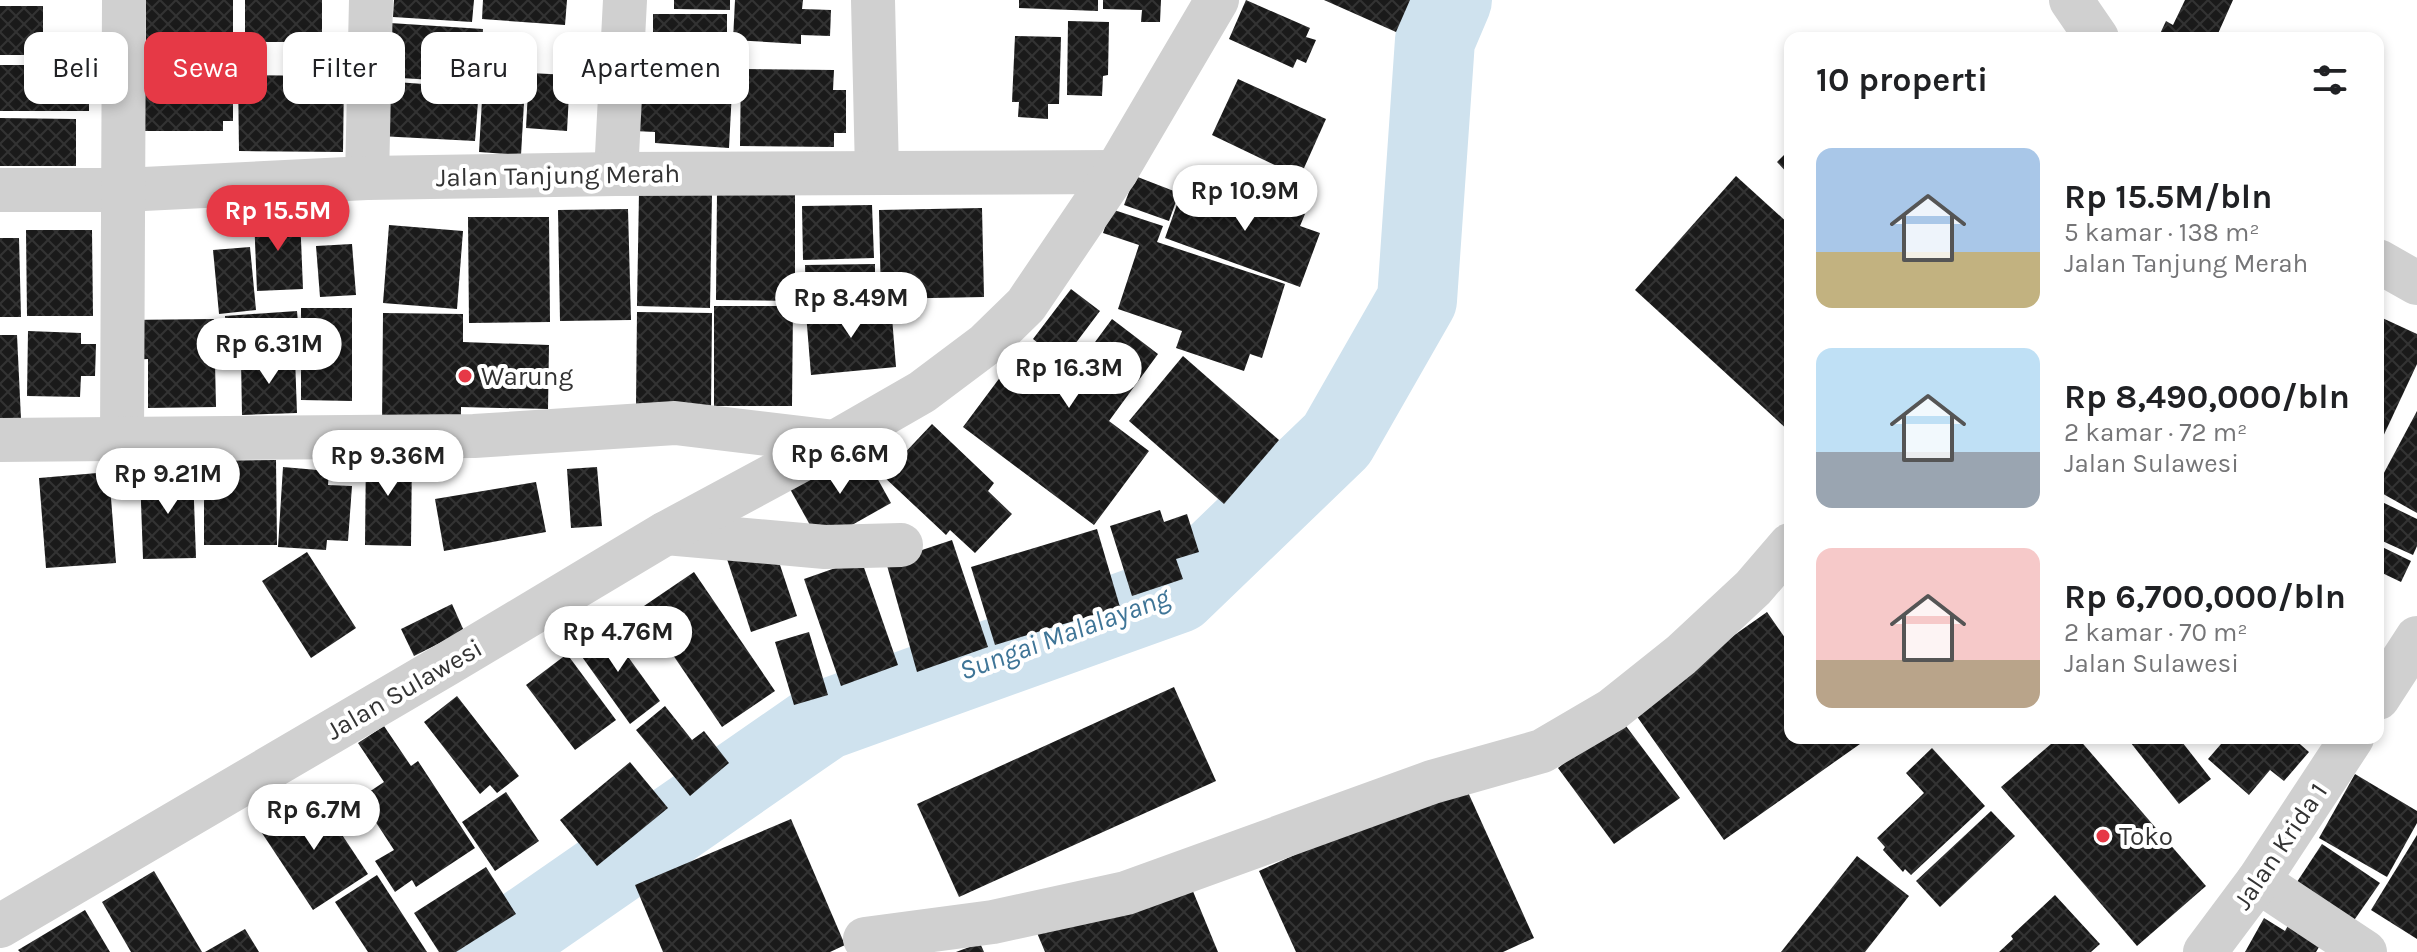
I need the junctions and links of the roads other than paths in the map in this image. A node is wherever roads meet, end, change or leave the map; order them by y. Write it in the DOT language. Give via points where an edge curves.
graph roads {
  1 [pos="124,0"];
  2 [pos="371,0"];
  3 [pos="625,0"];
  4 [pos="873,0"];
  5 [pos="1217,0"];
  6 [pos="2071,0"];
  7 [pos="2093,32"];
  8 [pos="877,172"];
  9 [pos="1116,172"];
  10 [pos="616,174"];
  11 [pos="367,178"];
  12 [pos="0,190"];
  13 [pos="123,190"];
  14 [pos="2384,264"];
  15 [pos="2417,283"];
  16 [pos="122,439"];
  17 [pos="0,440"];
  18 [pos="835,442"];
  19 [pos="666,533"];
  20 [pos="901,545"];
  21 [pos="1784,552"];
  22 [pos="2414,648"];
  23 [pos="2384,690"];
  24 [pos="2348,744"];
  25 [pos="2258,881"];
  26 [pos="3,919"];
  27 [pos="865,939"];
  28 [pos="2205,952"];
  29 [pos="2365,952"];
  1 -- 13 [label="street"];
  2 -- 11 [label="street"];
  3 -- 10 [label="street"];
  4 -- 8 [label="street"];
  5 -- 9 [label="street, Jalan Sulawesi"];
  6 -- 7 [label="street"];
  8 -- 9 [label="street, Jalan Tanjung Merah"];
  8 -- 10 [label="street, Jalan Tanjung Merah"];
  9 -- 18 [label="street, Jalan Sulawesi" via="1026,305 986,344 922,392"];
  10 -- 11 [label="street, Jalan Tanjung Merah"];
  11 -- 13 [label="street, Jalan Tanjung Merah"];
  12 -- 13 [label="street, Jalan Tanjung Merah"];
  13 -- 16 [label="street"];
  14 -- 15 [label="street"];
  16 -- 17 [label="street"];
  16 -- 18 [label="street" via="474,436 675,423"];
  18 -- 19 [label="street, Jalan Sulawesi"];
  19 -- 20 [label="street" via="825,547"];
  19 -- 26 [label="street, Jalan Sulawesi"];
  21 -- 27 [label="street" via="1681,655 1612,710 1542,751 1432,782 1126,893 993,922"];
  22 -- 23 [label="street"];
  24 -- 25 [label="street, Jalan Krida 1"];
  25 -- 28 [label="street, Jalan Krida 1"];
  25 -- 29 [label="street"];
}
